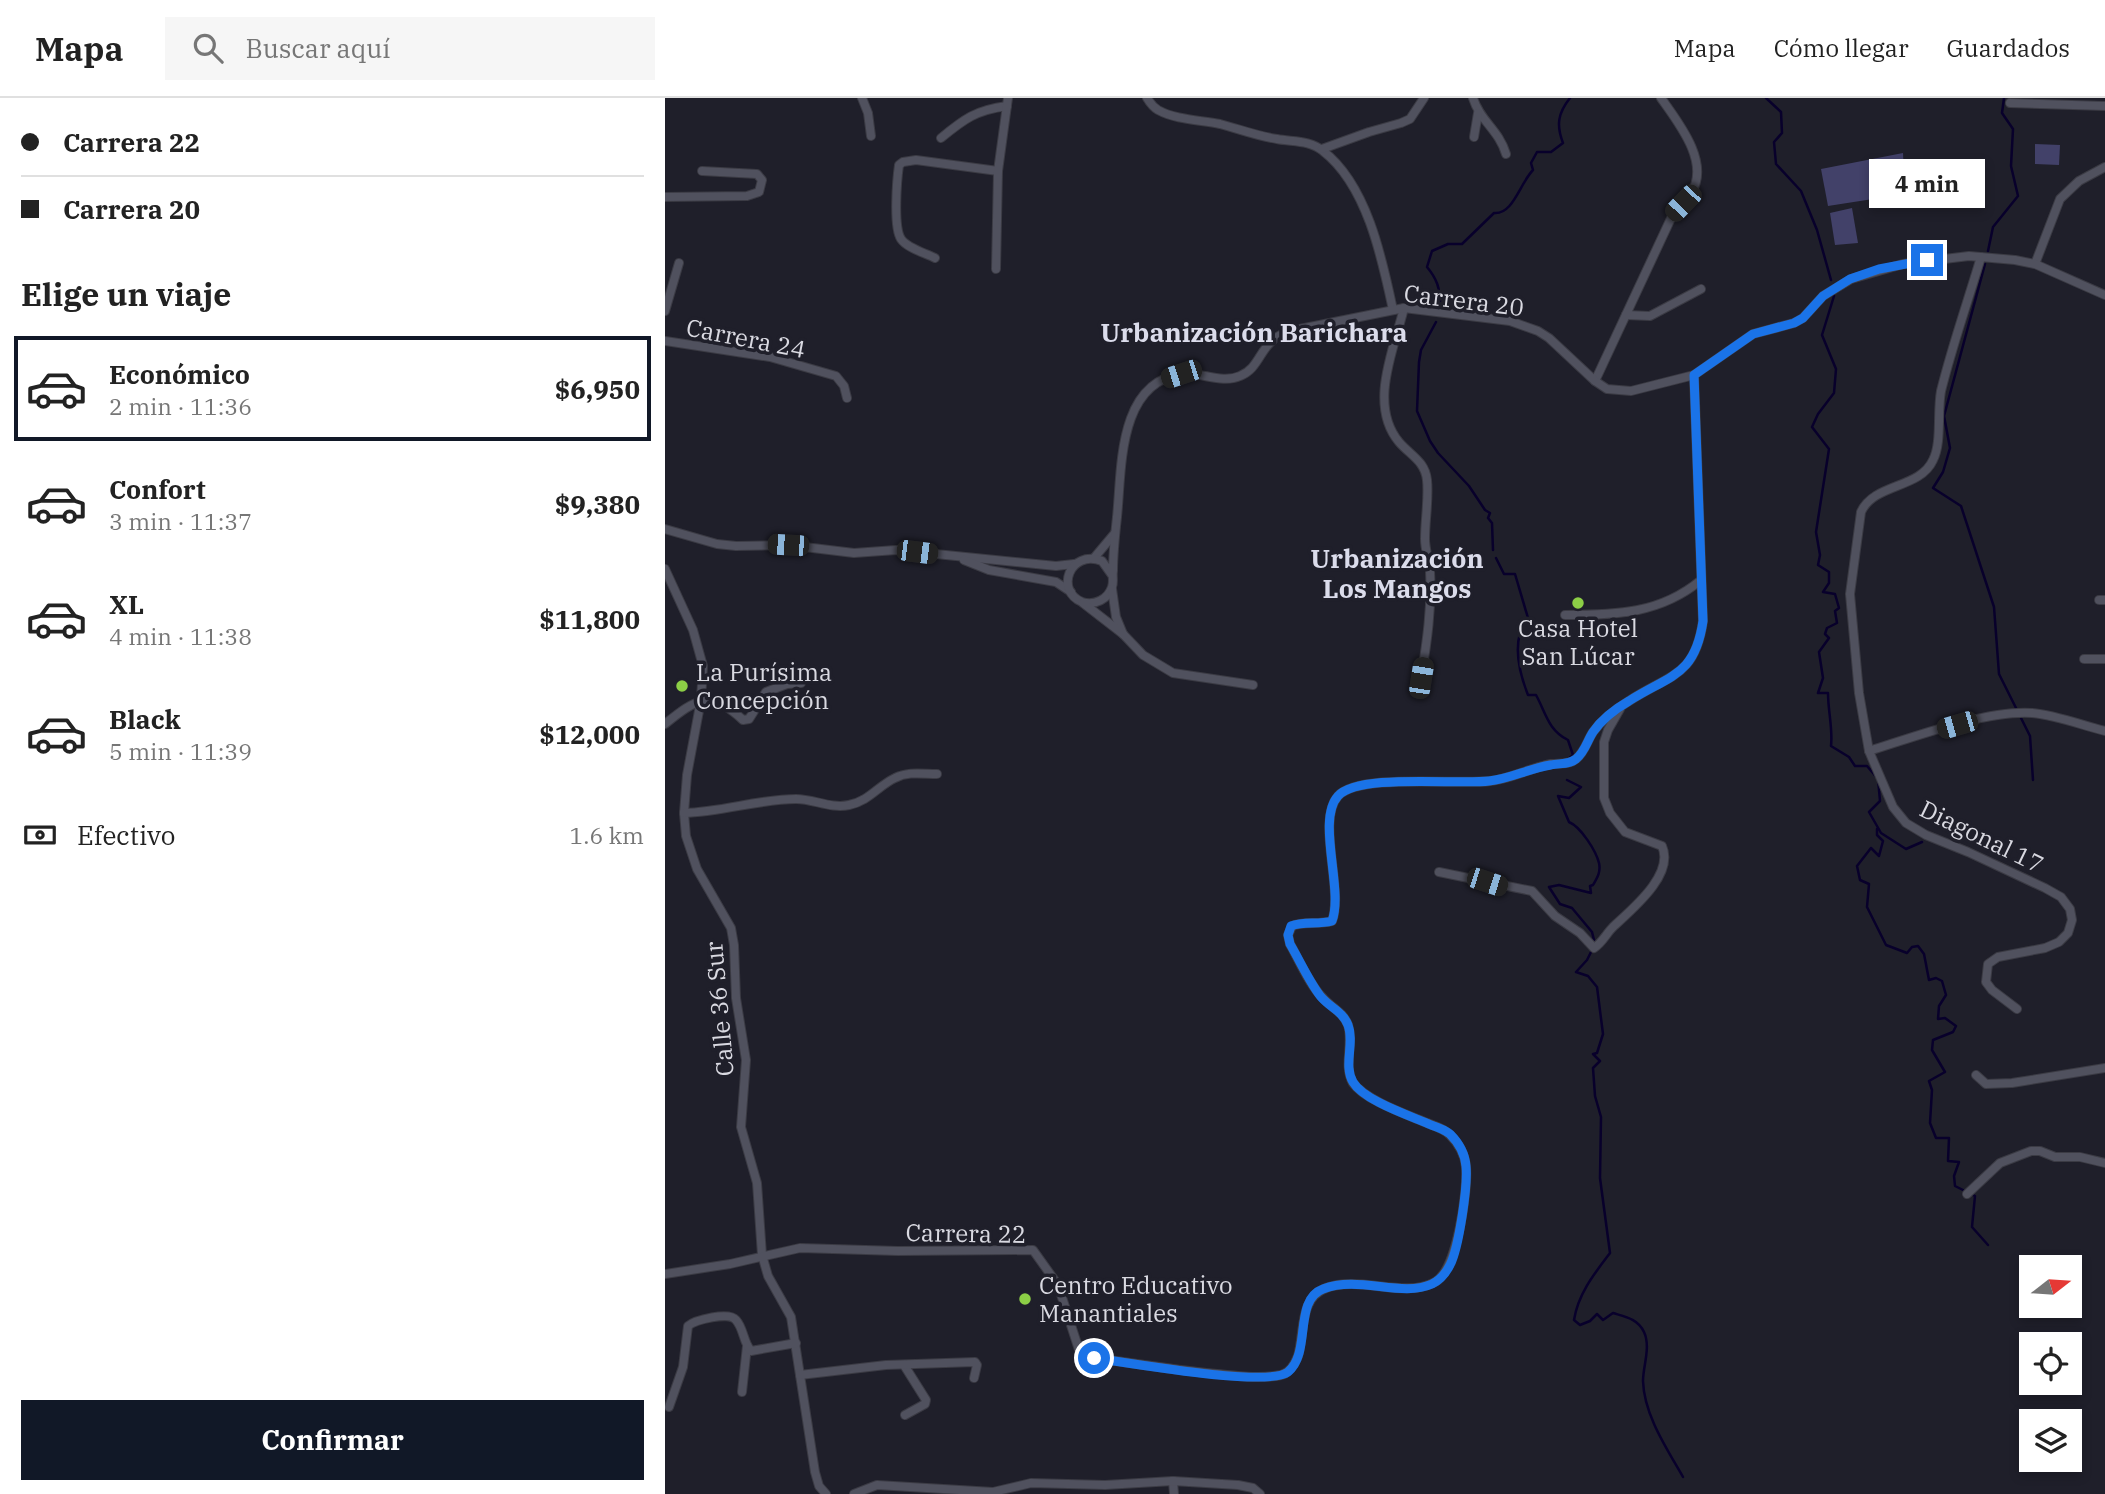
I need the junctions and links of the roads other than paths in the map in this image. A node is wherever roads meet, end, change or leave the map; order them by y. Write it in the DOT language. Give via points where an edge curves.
graph roads {
  1 [pos="862,98"];
  2 [pos="1425,98"];
  3 [pos="1473,98"];
  4 [pos="1661,98"];
  5 [pos="1148,100"];
  6 [pos="1007,102"];
  7 [pos="2010,103"];
  8 [pos="2105,106"];
  9 [pos="1478,113"];
  10 [pos="871,136"];
  11 [pos="1474,137"];
  12 [pos="941,138"];
  13 [pos="1322,149"];
  14 [pos="1506,154"];
  15 [pos="2105,167"];
  16 [pos="702,171"];
  17 [pos="997,172"];
  18 [pos="665,197"];
  19 [pos="1981,257"];
  20 [pos="935,258"];
  21 [pos="679,263"];
  22 [pos="2035,264"];
  23 [pos="996,269"];
  24 [pos="1701,289"];
  25 [pos="2105,295"];
  26 [pos="1404,308"];
  27 [pos="1393,310"];
  28 [pos="665,312"];
  29 [pos="1626,315"];
  30 [pos="665,341"];
  31 [pos="1694,375"];
  32 [pos="1595,381"];
  33 [pos="847,398"];
  34 [pos="665,528"];
  35 [pos="1115,533"];
  36 [pos="958,557"];
  37 [pos="1094,558"];
  38 [pos="1075,564"];
  39 [pos="665,569"];
  40 [pos="1112,575"];
  41 [pos="1701,580"];
  42 [pos="1112,587"];
  43 [pos="1071,592"];
  44 [pos="1080,601"];
  45 [pos="1565,615"];
  46 [pos="1123,634"];
  47 [pos="2084,659"];
  48 [pos="2105,659"];
  49 [pos="1421,678"];
  50 [pos="801,683"];
  51 [pos="1253,685"];
  52 [pos="701,700"];
  53 [pos="1624,704"];
  54 [pos="665,724"];
  55 [pos="2105,731"];
  56 [pos="1869,751"];
  57 [pos="937,774"];
  58 [pos="684,813"];
  59 [pos="1439,872"];
  60 [pos="2017,1009"];
  61 [pos="2105,1068"];
  62 [pos="1976,1075"];
  63 [pos="2105,1163"];
  64 [pos="1967,1195"];
  65 [pos="762,1255"];
  66 [pos="665,1274"];
  67 [pos="796,1343"];
  68 [pos="747,1346"];
  69 [pos="904,1365"];
  70 [pos="800,1376"];
  71 [pos="974,1378"];
  72 [pos="743,1392"];
  73 [pos="669,1407"];
  74 [pos="905,1415"];
  75 [pos="1173,1481"];
  76 [pos="1113,1483"];
  77 [pos="926,1491"];
  78 [pos="826,1494"];
  79 [pos="853,1494"];
  80 [pos="1115,1494"];
  81 [pos="1174,1494"];
  82 [pos="1260,1494"];
  1 -- 10 [label="street"];
  2 -- 13 [label="street" via="1410,119"];
  3 -- 9 [label="street"];
  4 -- 29 [label="street" via="1690,141 1696,184 1673,214"];
  5 -- 13 [label="street" via="1171,115"];
  6 -- 12 [label="street" via="972,114"];
  6 -- 17 [label="street"];
  7 -- 8 [label="street"];
  9 -- 11 [label="street"];
  9 -- 14 [label="street" via="1501,139"];
  13 -- 27 [label="street" via="1342,170 1362,205"];
  15 -- 22 [label="street" via="2079,181 2060,199"];
  16 -- 18 [label="street" via="757,174 762,187 747,196"];
  17 -- 20 [label="street" via="916,160 899,165 900,237"];
  17 -- 23 [label="street"];
  19 -- 22 [label="street, Carrera 20"];
  19 -- 31 [label="street, Carrera 20" via="1927,260 1865,273 1823,296 1803,318 1753,334"];
  19 -- 56 [label="street, Diagonal 17" via="1941,391 1933,462 1872,497 1861,512 1850,594"];
  21 -- 28 [label="street"];
  22 -- 25 [label="street, Carrera 20"];
  24 -- 29 [label="street" via="1650,316"];
  26 -- 27 [label="street, Carrera 20"];
  26 -- 32 [label="street, Carrera 20" via="1527,326 1549,338"];
  26 -- 49 [label="street" via="1384,403 1396,438 1422,464 1427,478 1429,624"];
  27 -- 35 [label="street, Carrera 20" via="1281,334 1267,344 1250,370 1237,378 1181,374 1152,388 1130,418"];
  29 -- 32 [label="street"];
  30 -- 33 [label="street, Carrera 24" via="770,357 836,376"];
  31 -- 32 [label="street, Carrera 20" via="1631,391 1607,389"];
  31 -- 41 [label="street"];
  34 -- 36 [label="street" via="736,546 788,545 854,553 896,550"];
  35 -- 37 [label="street"];
  35 -- 40 [label="street, Carrera 20"];
  36 -- 38 [label="street"];
  36 -- 43 [label="street" via="989,570 1056,582"];
  37 -- 38 [label="street"];
  37 -- 40 [label="street"];
  38 -- 43 [label="street" via="1068,578"];
  39 -- 52 [label="street, Calle 36 Sur" via="699,649"];
  40 -- 42 [label="street"];
  41 -- 45 [label="street" via="1654,607 1617,614"];
  41 -- 53 [label="street" via="1703,621 1695,655 1683,670"];
  42 -- 44 [label="street" via="1099,601"];
  42 -- 46 [label="street"];
  43 -- 44 [label="street"];
  44 -- 46 [label="street"];
  46 -- 51 [label="street" via="1143,655 1173,673"];
  47 -- 48 [label="street"];
  50 -- 52 [label="street" via="766,692 749,719 743,720 720,702"];
  52 -- 54 [label="street"];
  52 -- 58 [label="street, Calle 36 Sur"];
  53 -- 59 [label="street" via="1604,742 1604,798 1625,832 1655,842 1665,853 1657,881 1598,946 1594,948 1555,916 1532,891"];
  53 -- 65 [label="street, Carrera 22" via="1596,728 1571,762 1492,781 1388,782 1339,794 1331,817 1336,909 1332,921 1299,923 1291,926 1288,935 1322,998 1348,1025 1354,1084 1448,1132 1461,1148 1467,1168 1459,1232 1451,1264 1440,1279 1410,1288 1333,1285 1314,1293 1307,1304 1297,1358 1289,1371 1242,1377 1081,1356 1058,1285 1033,1250 800,1248"];
  55 -- 56 [label="street" via="2015,713"];
  56 -- 60 [label="street, Diagonal 17" via="1893,807 1906,823 2045,888 2070,909 2068,933 2059,942 1998,957 1988,964 1986,982"];
  57 -- 58 [label="street" via="904,774 859,803 846,806 797,799"];
  58 -- 65 [label="street, Calle 36 Sur" via="690,850 731,928 746,1060 741,1127 757,1183"];
  61 -- 62 [label="street" via="2012,1083 1986,1084"];
  63 -- 64 [label="street" via="2041,1151 2020,1154 2000,1163"];
  65 -- 66 [label="street, Carrera 22"];
  65 -- 67 [label="street, Calle 36 Sur" via="791,1317"];
  67 -- 68 [label="street" via="755,1351"];
  67 -- 70 [label="street, Calle 36 Sur"];
  68 -- 72 [label="street"];
  68 -- 73 [label="street" via="732,1317 690,1323 683,1367"];
  69 -- 70 [label="street"];
  69 -- 71 [label="street" via="975,1362"];
  69 -- 74 [label="street" via="926,1400"];
  70 -- 78 [label="street, Calle 36 Sur" via="815,1472"];
  75 -- 76 [label="street"];
  75 -- 81 [label="street"];
  75 -- 82 [label="street" via="1238,1485"];
  76 -- 77 [label="street" via="1031,1483 993,1492"];
  76 -- 80 [label="street"];
  77 -- 79 [label="street" via="877,1485"];
}
